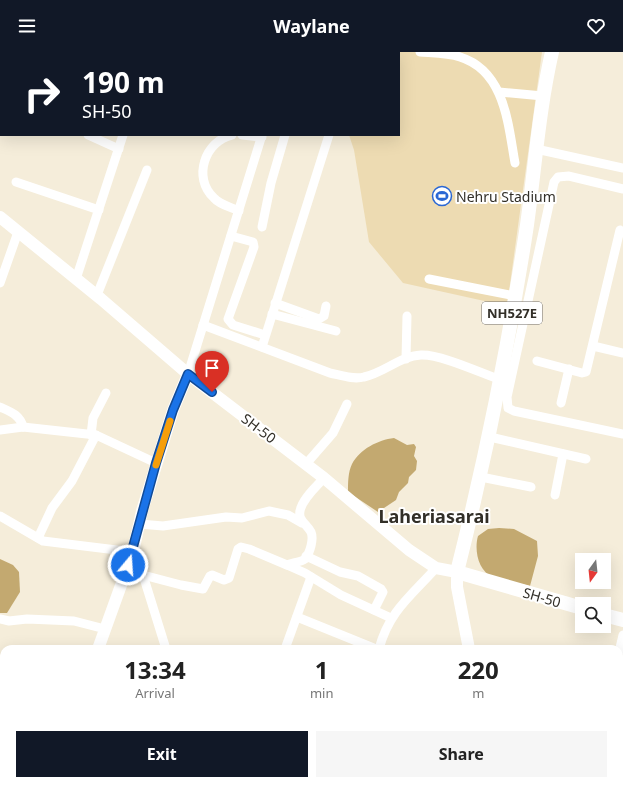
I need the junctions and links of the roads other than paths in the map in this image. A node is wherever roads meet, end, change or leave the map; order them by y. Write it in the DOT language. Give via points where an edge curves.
graph roads {
  1 [pos="420,52"];
  2 [pos="552,52"];
  3 [pos="499,92"];
  4 [pos="543,96"];
  5 [pos="90,136"];
  6 [pos="123,136"];
  7 [pos="230,136"];
  8 [pos="262,136"];
  9 [pos="285,136"];
  10 [pos="329,136"];
  11 [pos="119,149"];
  12 [pos="536,149"];
  13 [pos="515,164"];
  14 [pos="623,168"];
  15 [pos="147,170"];
  16 [pos="16,182"];
  17 [pos="623,189"];
  18 [pos="99,210"];
  19 [pos="239,211"];
  20 [pos="0,217"];
  21 [pos="262,227"];
  22 [pos="620,230"];
  23 [pos="18,232"];
  24 [pos="231,236"];
  25 [pos="76,279"];
  26 [pos="429,279"];
  27 [pos="0,283"];
  28 [pos="97,296"];
  29 [pos="515,296"];
  30 [pos="275,303"];
  31 [pos="326,306"];
  32 [pos="272,314"];
  33 [pos="407,316"];
  34 [pos="203,325"];
  35 [pos="336,331"];
  36 [pos="265,335"];
  37 [pos="593,346"];
  38 [pos="262,347"];
  39 [pos="623,353"];
  40 [pos="406,359"];
  41 [pos="537,361"];
  42 [pos="569,369"];
  43 [pos="188,374"];
  44 [pos="501,380"];
  45 [pos="106,393"];
  46 [pos="561,402"];
  47 [pos="347,404"];
  48 [pos="0,407"];
  49 [pos="22,428"];
  50 [pos="0,430"];
  51 [pos="623,434"];
  52 [pos="94,435"];
  53 [pos="490,437"];
  54 [pos="563,454"];
  55 [pos="586,459"];
  56 [pos="156,463"];
  57 [pos="306,464"];
  58 [pos="481,477"];
  59 [pos="324,478"];
  60 [pos="532,487"];
  61 [pos="554,495"];
  62 [pos="0,516"];
  63 [pos="302,523"];
  64 [pos="140,524"];
  65 [pos="38,538"];
  66 [pos="133,552"];
  67 [pos="306,556"];
  68 [pos="287,565"];
  69 [pos="436,568"];
  70 [pos="457,572"];
  71 [pos="143,575"];
  72 [pos="312,577"];
  73 [pos="575,606"];
  74 [pos="374,610"];
  75 [pos="297,617"];
  76 [pos="611,617"];
  77 [pos="391,618"];
  78 [pos="0,619"];
  79 [pos="623,620"];
  80 [pos="105,629"];
  81 [pos="623,635"];
  82 [pos="101,645"];
  83 [pos="165,645"];
  84 [pos="286,645"];
  85 [pos="368,645"];
  86 [pos="379,645"];
  87 [pos="468,645"];
  88 [pos="621,645"];
  1 -- 3 [label="street" via="459,57 473,62 486,73"];
  2 -- 4 [label="highway, NH527E"];
  3 -- 4 [label="street"];
  3 -- 13 [label="street"];
  4 -- 12 [label="highway, NH527E"];
  5 -- 11 [label="street"];
  6 -- 11 [label="street"];
  7 -- 19 [label="street" via="218,141 207,154 203,175 210,195 215,200"];
  8 -- 19 [label="street"];
  9 -- 21 [label="street"];
  10 -- 30 [label="street"];
  11 -- 18 [label="street"];
  12 -- 14 [label="street"];
  12 -- 29 [label="highway, NH527E"];
  15 -- 28 [label="street"];
  16 -- 18 [label="street"];
  17 -- 51 [label="street" via="569,176 558,177 554,182 507,397 508,408 514,411"];
  18 -- 25 [label="street"];
  19 -- 24 [label="street"];
  20 -- 23 [label="main road, SH-50"];
  22 -- 37 [label="street"];
  23 -- 25 [label="main road, SH-50"];
  23 -- 27 [label="street"];
  24 -- 34 [label="street"];
  24 -- 36 [label="street" via="249,240 253,242 254,247 228,320 234,325"];
  25 -- 28 [label="main road, SH-50"];
  26 -- 29 [label="street"];
  28 -- 43 [label="main road, SH-50"];
  29 -- 44 [label="highway, NH527E"];
  30 -- 31 [label="street" via="319,319 324,316"];
  30 -- 32 [label="street"];
  32 -- 35 [label="street"];
  32 -- 36 [label="street"];
  33 -- 40 [label="street"];
  34 -- 38 [label="street"];
  34 -- 43 [label="street"];
  36 -- 38 [label="street"];
  37 -- 39 [label="street"];
  37 -- 42 [label="street" via="586,372"];
  38 -- 40 [label="street" via="330,373 358,378 364,378"];
  40 -- 44 [label="street" via="422,355 432,356"];
  41 -- 42 [label="street"];
  42 -- 46 [label="street"];
  43 -- 56 [label="main road"];
  43 -- 57 [label="main road, SH-50"];
  44 -- 53 [label="highway, NH527E"];
  45 -- 52 [label="street" via="93,418"];
  47 -- 57 [label="street" via="333,433"];
  48 -- 49 [label="street" via="16,415 21,421"];
  49 -- 50 [label="street"];
  49 -- 52 [label="street"];
  52 -- 56 [label="street"];
  52 -- 65 [label="street" via="72,481 52,508"];
  53 -- 54 [label="street"];
  53 -- 58 [label="highway, NH527E"];
  54 -- 55 [label="street"];
  54 -- 61 [label="street"];
  56 -- 64 [label="main road"];
  57 -- 59 [label="main road, SH-50"];
  58 -- 60 [label="street"];
  58 -- 70 [label="highway, NH527E"];
  59 -- 63 [label="street" via="302,505"];
  59 -- 69 [label="main road, SH-50" via="409,550"];
  62 -- 65 [label="street"];
  63 -- 64 [label="street" via="288,515 269,511 242,518 226,517 163,526"];
  63 -- 67 [label="street" via="312,538"];
  64 -- 66 [label="main road"];
  65 -- 66 [label="street"];
  66 -- 71 [label="street"];
  66 -- 80 [label="main road"];
  67 -- 68 [label="street" via="304,560"];
  67 -- 74 [label="street" via="340,572 358,576 381,589 383,596"];
  68 -- 71 [label="street" via="241,547 238,549 229,578 224,580 212,575 203,589"];
  68 -- 72 [label="street"];
  69 -- 70 [label="main road, SH-50"];
  69 -- 77 [label="street"];
  70 -- 73 [label="highway, SH-50"];
  70 -- 87 [label="main road" via="457,587"];
  71 -- 83 [label="street"];
  72 -- 74 [label="street" via="341,595"];
  72 -- 75 [label="street"];
  74 -- 77 [label="street"];
  75 -- 84 [label="street"];
  75 -- 85 [label="street"];
  76 -- 79 [label="highway"];
  77 -- 86 [label="street"];
  78 -- 80 [label="street" via="74,621"];
  80 -- 82 [label="main road"];
  81 -- 88 [label="street"];
}
